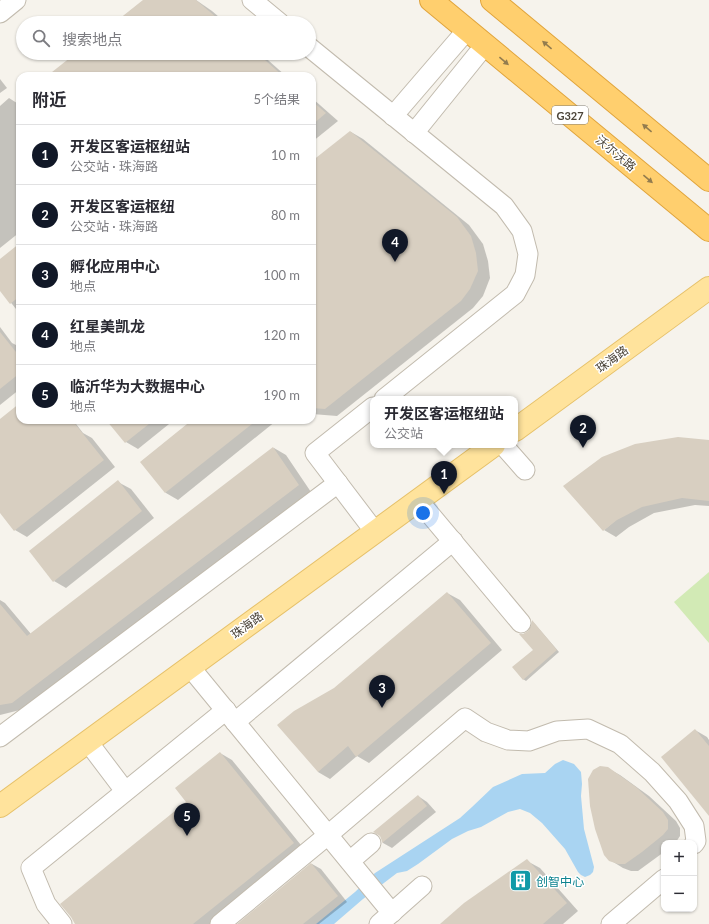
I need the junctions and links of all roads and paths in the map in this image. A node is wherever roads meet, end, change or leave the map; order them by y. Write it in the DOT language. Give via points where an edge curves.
graph roads {
  1 [pos="16,0"];
  2 [pos="252,0"];
  3 [pos="431,0"];
  4 [pos="492,0"];
  5 [pos="0,13"];
  6 [pos="271,16"];
  7 [pos="467,30"];
  8 [pos="485,45"];
  9 [pos="316,53"];
  10 [pos="393,116"];
  11 [pos="414,133"];
  12 [pos="709,180"];
  13 [pos="709,230"];
  14 [pos="709,288"];
  15 [pos="388,396"];
  16 [pos="370,409"];
  17 [pos="518,428"];
  18 [pos="490,448"];
  19 [pos="506,448"];
  20 [pos="526,470"];
  21 [pos="338,483"];
  22 [pos="418,500"];
  23 [pos="375,532"];
  24 [pos="453,541"];
  25 [pos="521,623"];
  26 [pos="190,667"];
  27 [pos="230,716"];
  28 [pos="0,737"];
  29 [pos="88,742"];
  30 [pos="125,791"];
  31 [pos="0,806"];
  32 [pos="328,835"];
  33 [pos="696,840"];
  34 [pos="371,843"];
  35 [pos="350,861"];
  36 [pos="661,882"];
  37 [pos="422,886"];
  38 [pos="385,918"];
  39 [pos="62,924"];
  40 [pos="220,924"];
  41 [pos="611,924"];
  1 -- 5 [label="lane"];
  2 -- 6 [label="lane"];
  3 -- 7 [label="highway, 沃尔沃路 / G327"];
  12 -- 4 [label="highway, one-way"];
  7 -- 8 [label="highway, 沃尔沃路 / G327"];
  7 -- 10 [label="lane"];
  8 -- 11 [label="lane"];
  8 -- 13 [label="highway, 沃尔沃路 / G327, one-way"];
  9 -- 10 [label="lane"];
  10 -- 11 [label="lane"];
  11 -- 15 [label="lane" via="504,206 522,231 528,254 525,275 515,294"];
  14 -- 17 [label="main road, 珠海路"];
  16 -- 21 [label="lane" via="315,453"];
  18 -- 22 [label="main road, 珠海路"];
  19 -- 20 [label="lane"];
  21 -- 23 [label="lane"];
  21 -- 28 [label="lane"];
  22 -- 23 [label="main road, 珠海路"];
  22 -- 24 [label="lane"];
  23 -- 26 [label="main road, 珠海路"];
  24 -- 25 [label="lane"];
  24 -- 27 [label="lane"];
  26 -- 27 [label="lane"];
  26 -- 29 [label="main road, 珠海路"];
  27 -- 30 [label="lane"];
  27 -- 32 [label="lane"];
  29 -- 30 [label="lane"];
  29 -- 31 [label="main road, 珠海路"];
  30 -- 39 [label="lane" via="31,868 46,904"];
  32 -- 33 [label="lane" via="465,718 486,732 508,740 529,741 557,731 588,729 620,744 652,772 678,801 694,826"];
  32 -- 35 [label="lane"];
  32 -- 40 [label="lane"];
  34 -- 35 [label="lane"];
  35 -- 38 [label="lane" via="376,893"];
  36 -- 41 [label="lane"];
  37 -- 38 [label="lane"];
}
